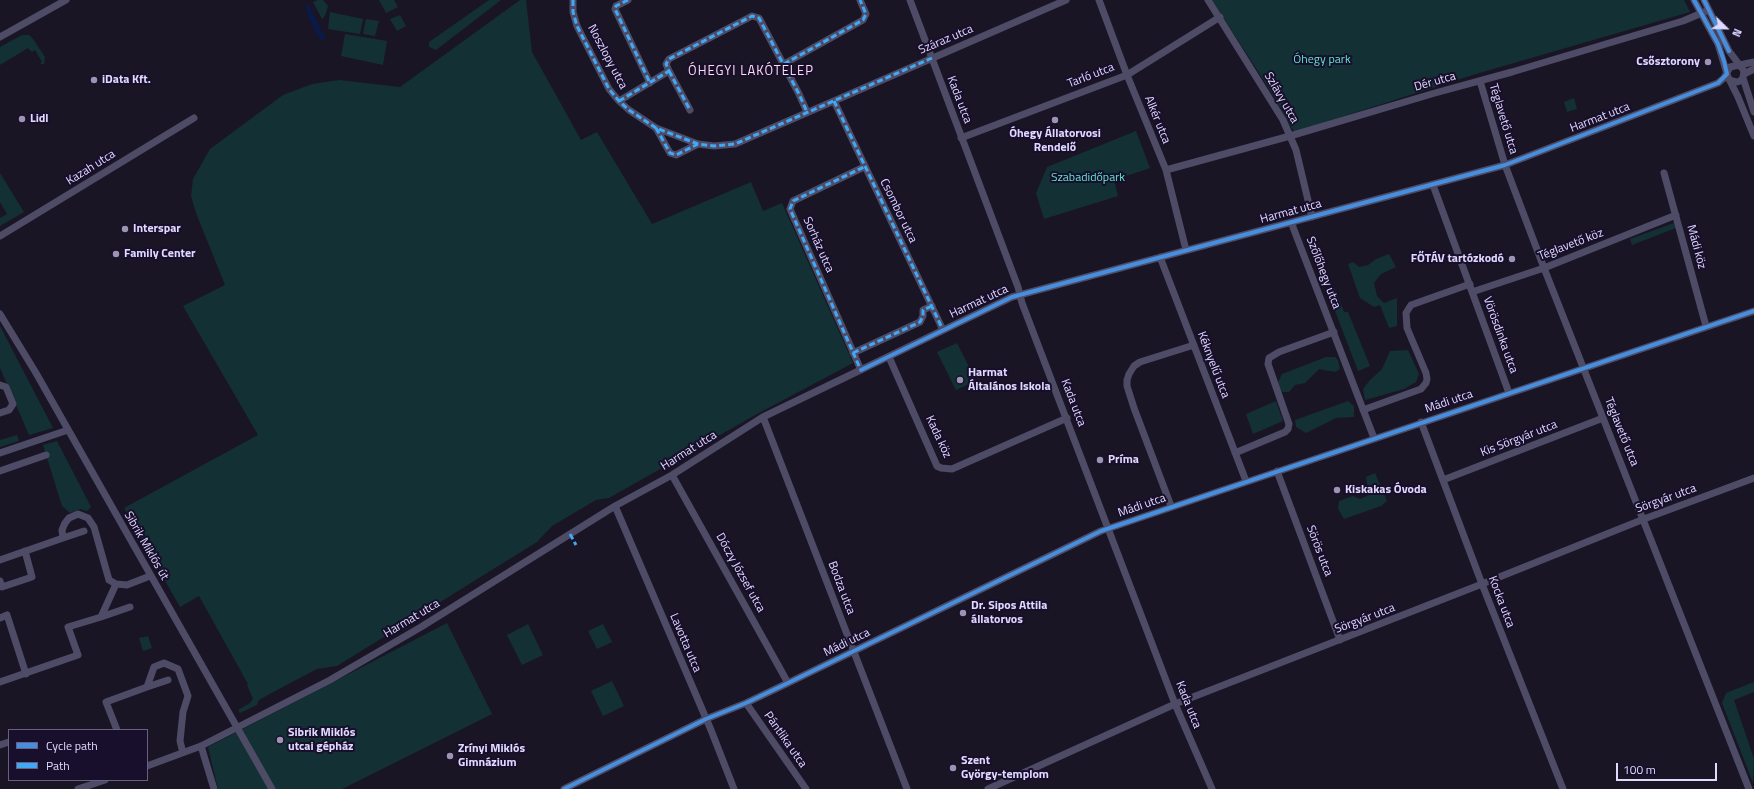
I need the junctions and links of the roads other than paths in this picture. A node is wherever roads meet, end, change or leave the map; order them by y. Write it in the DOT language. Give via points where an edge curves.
graph roads {
  1 [pos="66,0"];
  2 [pos="573,0"];
  3 [pos="628,0"];
  4 [pos="860,0"];
  5 [pos="910,0"];
  6 [pos="1066,0"];
  7 [pos="1098,0"];
  8 [pos="1208,0"];
  9 [pos="1694,0"];
  10 [pos="1704,0"];
  11 [pos="1709,10"];
  12 [pos="1701,14"];
  13 [pos="1220,17"];
  14 [pos="0,37"];
  15 [pos="932,58"];
  16 [pos="1754,62"];
  17 [pos="784,64"];
  18 [pos="1740,66"];
  19 [pos="1754,69"];
  20 [pos="669,71"];
  21 [pos="1127,75"];
  22 [pos="1744,76"];
  23 [pos="1728,77"];
  24 [pos="1480,81"];
  25 [pos="650,83"];
  26 [pos="834,100"];
  27 [pos="619,101"];
  28 [pos="690,110"];
  29 [pos="807,112"];
  30 [pos="1754,112"];
  31 [pos="194,118"];
  32 [pos="656,128"];
  33 [pos="1290,136"];
  34 [pos="1754,136"];
  35 [pos="961,138"];
  36 [pos="698,144"];
  37 [pos="1505,165"];
  38 [pos="864,166"];
  39 [pos="1166,170"];
  40 [pos="1664,173"];
  41 [pos="1433,185"];
  42 [pos="1676,215"];
  43 [pos="1312,217"];
  44 [pos="1291,222"];
  45 [pos="0,236"];
  46 [pos="1186,250"];
  47 [pos="1160,257"];
  48 [pos="1544,268"];
  49 [pos="1470,284"];
  50 [pos="1472,292"];
  51 [pos="1020,295"];
  52 [pos="932,306"];
  53 [pos="1754,311"];
  54 [pos="1,318"];
  55 [pos="1706,326"];
  56 [pos="943,330"];
  57 [pos="1334,332"];
  58 [pos="1194,345"];
  59 [pos="853,353"];
  60 [pos="890,357"];
  61 [pos="1583,368"];
  62 [pos="861,370"];
  63 [pos="0,385"];
  64 [pos="1509,393"];
  65 [pos="1363,410"];
  66 [pos="0,413"];
  67 [pos="763,417"];
  68 [pos="1067,418"];
  69 [pos="1603,418"];
  70 [pos="1421,422"];
  71 [pos="68,430"];
  72 [pos="1374,438"];
  73 [pos="0,453"];
  74 [pos="1235,453"];
  75 [pos="46,455"];
  76 [pos="0,471"];
  77 [pos="1276,471"];
  78 [pos="672,475"];
  79 [pos="1754,478"];
  80 [pos="1443,480"];
  81 [pos="1246,481"];
  82 [pos="615,506"];
  83 [pos="1171,506"];
  84 [pos="1644,519"];
  85 [pos="1108,528"];
  86 [pos="84,531"];
  87 [pos="64,538"];
  88 [pos="25,551"];
  89 [pos="0,560"];
  90 [pos="150,576"];
  91 [pos="0,581"];
  92 [pos="116,584"];
  93 [pos="1482,584"];
  94 [pos="130,607"];
  95 [pos="101,616"];
  96 [pos="0,618"];
  97 [pos="1340,640"];
  98 [pos="854,651"];
  99 [pos="26,674"];
  100 [pos="168,680"];
  101 [pos="0,682"];
  102 [pos="788,683"];
  103 [pos="147,687"];
  104 [pos="746,703"];
  105 [pos="1175,704"];
  106 [pos="706,719"];
  107 [pos="238,727"];
  108 [pos="117,729"];
  109 [pos="201,746"];
  110 [pos="182,749"];
  111 [pos="148,766"];
  112 [pos="102,781"];
  113 [pos="78,789"];
  114 [pos="214,789"];
  115 [pos="272,789"];
  116 [pos="564,789"];
  117 [pos="734,789"];
  118 [pos="806,789"];
  119 [pos="907,789"];
  120 [pos="988,789"];
  121 [pos="1212,789"];
  122 [pos="1563,789"];
  123 [pos="1749,789"];
  1 -- 14 [label="street"];
  2 -- 27 [label="street, Noszlopy utca" via="577,26 609,89"];
  3 -- 25 [label="street" via="615,9"];
  4 -- 17 [label="street" via="866,14 863,20"];
  5 -- 15 [label="street, Kada utca"];
  6 -- 15 [label="street, Száraz utca"];
  7 -- 21 [label="street, Alkér utca"];
  8 -- 13 [label="street, Szlávy utca"];
  9 -- 12 [label="street"];
  10 -- 11 [label="street"];
  11 -- 12 [label="street, Dér utca"];
  11 -- 18 [label="street" via="1729,51"];
  12 -- 23 [label="street" via="1718,44"];
  12 -- 24 [label="street, Dér utca"];
  13 -- 21 [label="street, Tarló utca"];
  13 -- 33 [label="street, Szlávy utca" via="1283,120"];
  15 -- 26 [label="street, Száraz utca"];
  15 -- 35 [label="street, Kada utca"];
  16 -- 18 [label="street, Harmat utca"];
  17 -- 20 [label="street" via="759,18 752,16 669,59 666,64"];
  17 -- 29 [label="street"];
  18 -- 22 [label="street"];
  18 -- 23 [label="street, Harmat utca" via="1730,67"];
  19 -- 22 [label="street, Harmat utca"];
  20 -- 25 [label="street"];
  20 -- 28 [label="street"];
  21 -- 35 [label="street, Tarló utca"];
  21 -- 39 [label="street, Alkér utca"];
  22 -- 23 [label="street, Harmat utca" via="1736,82"];
  22 -- 30 [label="street"];
  23 -- 34 [label="street"];
  23 -- 37 [label="street, Harmat utca"];
  24 -- 33 [label="street, Dér utca"];
  24 -- 37 [label="street, Téglavető utca"];
  25 -- 27 [label="street"];
  26 -- 29 [label="street, Noszlopy utca"];
  26 -- 38 [label="street, Csombor utca"];
  27 -- 32 [label="street, Noszlopy utca"];
  29 -- 36 [label="street, Noszlopy utca" via="735,144"];
  31 -- 45 [label="street, Kazah utca"];
  32 -- 36 [label="street, Noszlopy utca"];
  32 -- 36 [label="street, Noszlopy utca" via="670,153 676,155"];
  33 -- 39 [label="street, Dér utca"];
  33 -- 43 [label="street, Szlávy utca" via="1296,150"];
  35 -- 51 [label="street, Kada utca"];
  37 -- 41 [label="street, Harmat utca"];
  37 -- 48 [label="street, Téglavető utca"];
  38 -- 52 [label="street, Csombor utca"];
  38 -- 59 [label="street, Sorház utca" via="793,201 790,209"];
  39 -- 46 [label="street, Alkér utca"];
  40 -- 42 [label="street, Mádi köz"];
  41 -- 43 [label="street, Harmat utca"];
  41 -- 49 [label="street, Vörösdinka utca"];
  42 -- 48 [label="street, Téglavető köz"];
  42 -- 55 [label="street, Mádi köz"];
  43 -- 44 [label="street, Harmat utca"];
  44 -- 46 [label="street, Harmat utca"];
  44 -- 57 [label="street, Szőlőhegy utca"];
  46 -- 47 [label="street, Harmat utca"];
  47 -- 51 [label="street, Harmat utca"];
  47 -- 58 [label="street, Kéknyelű utca"];
  48 -- 50 [label="street, Téglavető köz"];
  48 -- 61 [label="street, Téglavető utca"];
  49 -- 50 [label="street, Vörösdinka utca"];
  49 -- 65 [label="street" via="1411,305 1406,313 1407,328 1426,373 1426,383 1421,389"];
  50 -- 64 [label="street, Vörösdinka utca"];
  51 -- 56 [label="street, Harmat utca"];
  51 -- 68 [label="street, Kada utca"];
  52 -- 56 [label="street, Csombor utca"];
  52 -- 59 [label="street" via="923,310 920,322"];
  53 -- 55 [label="street, Mádi utca"];
  54 -- 71 [label="street, Sibrik Miklós út"];
  55 -- 61 [label="street, Mádi utca"];
  56 -- 60 [label="street, Harmat utca"];
  57 -- 65 [label="street, Szőlőhegy utca"];
  57 -- 74 [label="street" via="1269,358 1268,364 1289,424 1288,429"];
  58 -- 74 [label="street, Kéknyelű utca"];
  58 -- 83 [label="street" via="1140,362 1134,366 1127,380 1134,408"];
  59 -- 62 [label="street, Sorház utca"];
  60 -- 62 [label="street, Harmat utca"];
  60 -- 68 [label="street, Kada köz" via="937,466 947,470"];
  61 -- 64 [label="street, Mádi utca"];
  61 -- 69 [label="street, Téglavető utca"];
  62 -- 67 [label="street, Harmat utca"];
  63 -- 66 [label="street" via="6,387 13,404 9,410"];
  64 -- 70 [label="street, Mádi utca"];
  65 -- 72 [label="street, Szőlőhegy utca"];
  67 -- 78 [label="street, Harmat utca"];
  67 -- 98 [label="street, Bodza utca"];
  68 -- 85 [label="street, Kada utca"];
  69 -- 80 [label="street, Kis Sörgyár utca"];
  69 -- 84 [label="street, Téglavető utca"];
  70 -- 72 [label="street, Mádi utca"];
  70 -- 80 [label="street, Kocka utca"];
  71 -- 73 [label="street"];
  71 -- 90 [label="street, Sibrik Miklós út"];
  72 -- 77 [label="street, Mádi utca"];
  74 -- 81 [label="street, Kéknyelű utca"];
  75 -- 76 [label="street"];
  77 -- 81 [label="street, Mádi utca"];
  77 -- 97 [label="street, Sörös utca"];
  78 -- 82 [label="street, Harmat utca"];
  78 -- 102 [label="street, Dóczy József utca"];
  79 -- 84 [label="street, Sörgyár utca"];
  80 -- 93 [label="street, Kocka utca"];
  81 -- 83 [label="street, Mádi utca"];
  82 -- 106 [label="street, Lavotta utca"];
  82 -- 107 [label="street, Harmat utca" via="330,680"];
  83 -- 85 [label="street, Mádi utca"];
  84 -- 93 [label="street, Sörgyár utca"];
  84 -- 123 [label="street, Téglavető utca"];
  85 -- 98 [label="street, Mádi utca"];
  85 -- 105 [label="street, Kada utca"];
  86 -- 87 [label="street"];
  87 -- 88 [label="street"];
  87 -- 92 [label="street" via="62,530 69,518 78,514 88,518 94,527 107,576"];
  88 -- 89 [label="street"];
  88 -- 91 [label="street" via="32,576 2,587"];
  90 -- 92 [label="street" via="127,585"];
  90 -- 107 [label="street, Sibrik Miklós út"];
  92 -- 95 [label="street"];
  93 -- 97 [label="street, Sörgyár utca"];
  93 -- 122 [label="street, Kocka utca"];
  94 -- 95 [label="street"];
  95 -- 99 [label="street" via="68,627 78,656"];
  96 -- 99 [label="street" via="7,615"];
  97 -- 105 [label="street, Sörgyár utca"];
  98 -- 102 [label="street, Mádi utca"];
  98 -- 119 [label="street, Bodza utca"];
  99 -- 101 [label="street"];
  100 -- 103 [label="street"];
  102 -- 104 [label="street, Mádi utca"];
  103 -- 108 [label="street" via="106,702"];
  103 -- 110 [label="street" via="154,667 164,663 178,669 188,696 183,712 180,741"];
  104 -- 106 [label="street, Mádi utca"];
  104 -- 118 [label="street, Pántlika utca"];
  105 -- 120 [label="street, Sörgyár utca"];
  105 -- 121 [label="street, Kada utca"];
  106 -- 116 [label="street, Mádi utca"];
  106 -- 117 [label="street, Lavotta utca"];
  107 -- 109 [label="street, Harmat utca"];
  107 -- 115 [label="street, Sibrik Miklós út"];
  109 -- 111 [label="street, Harmat utca"];
  109 -- 114 [label="street"];
  112 -- 113 [label="street"];
}
